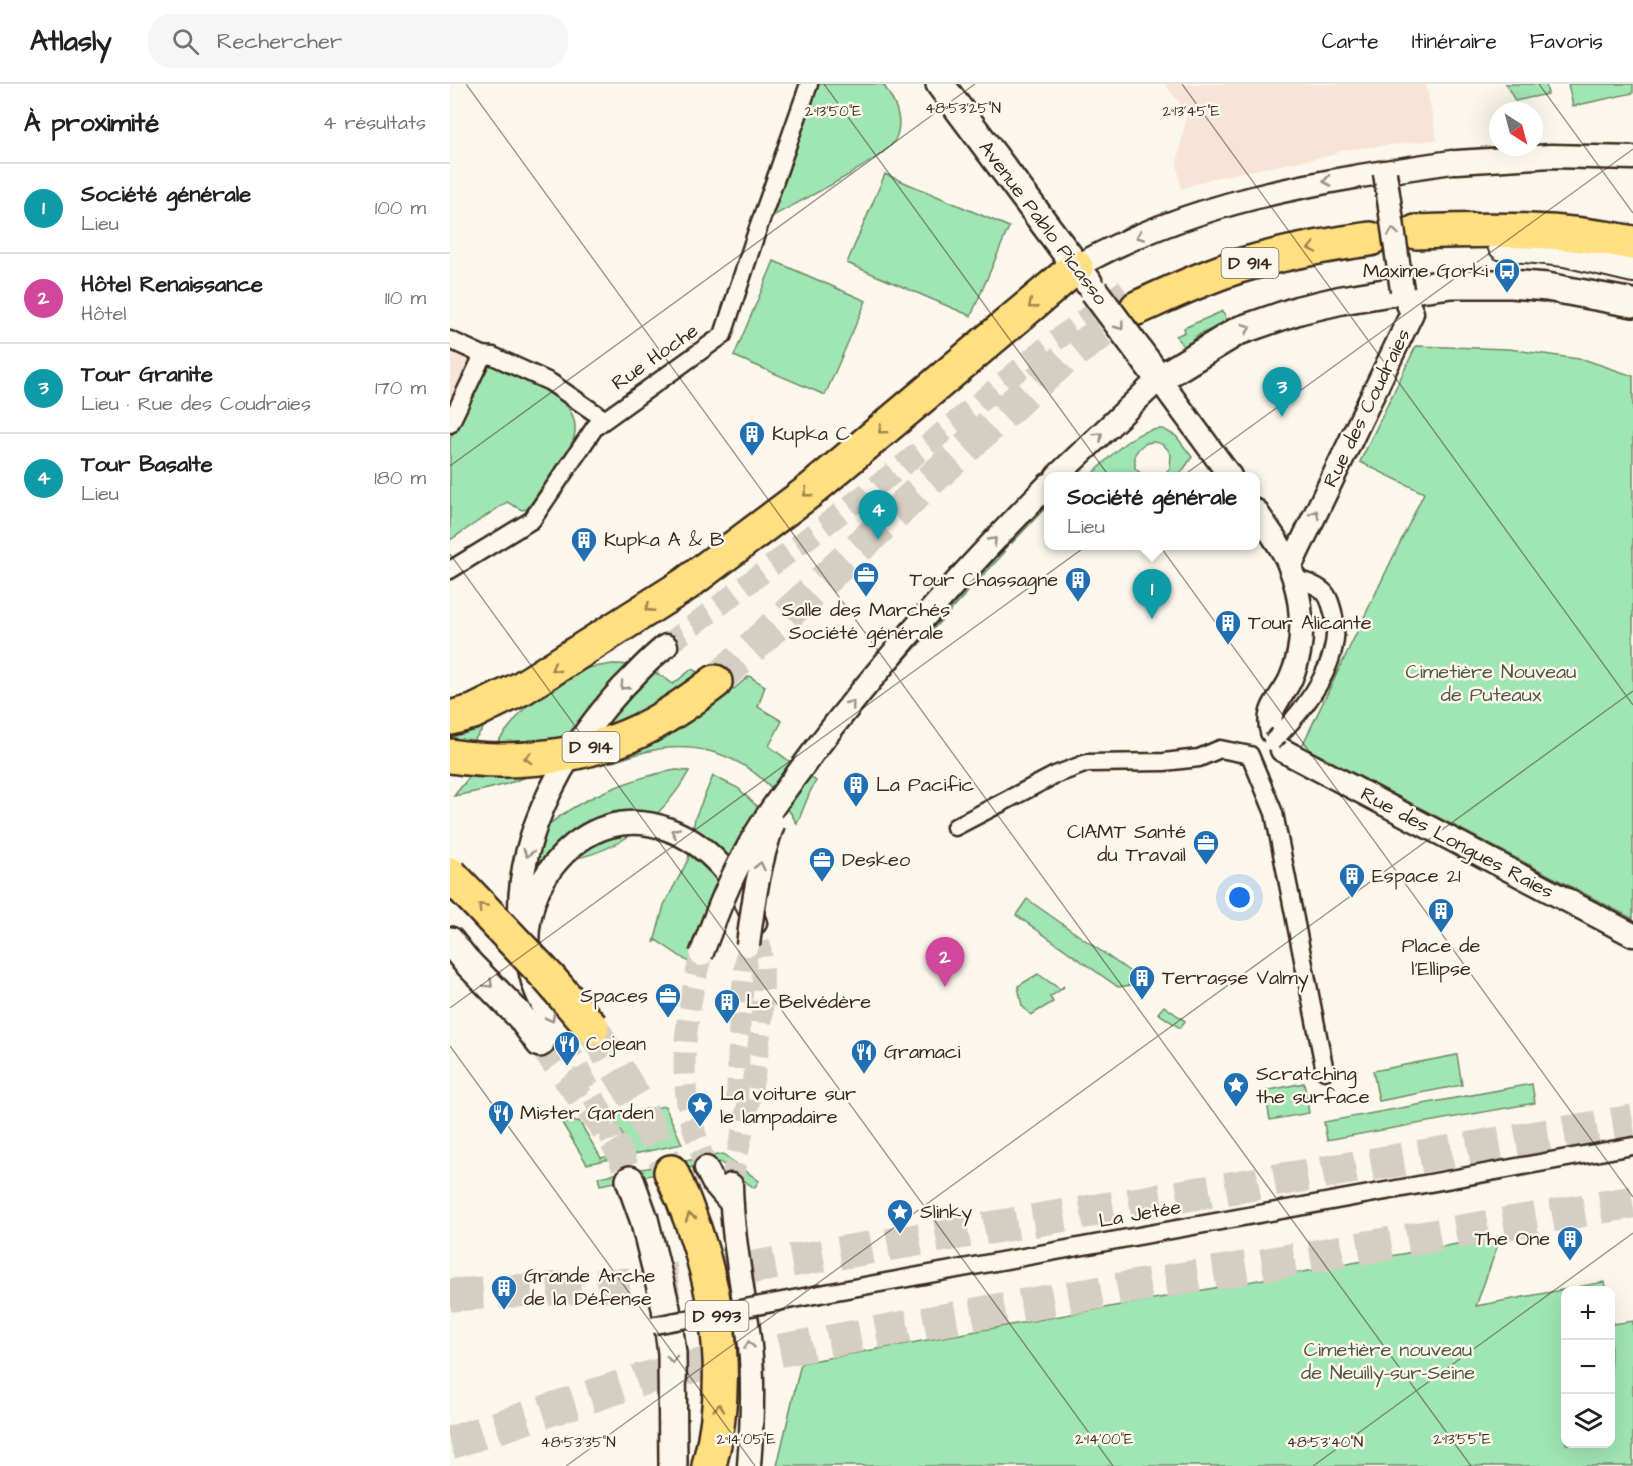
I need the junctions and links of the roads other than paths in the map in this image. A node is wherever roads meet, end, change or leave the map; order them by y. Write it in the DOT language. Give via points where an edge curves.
graph roads {
  1 [pos="809,84"];
  2 [pos="941,86"];
  3 [pos="1633,158"];
  4 [pos="1385,173"];
  5 [pos="1417,237"];
  6 [pos="1370,239"];
  7 [pos="1633,243"];
  8 [pos="1633,266"];
  9 [pos="1085,279"];
  10 [pos="1402,290"];
  11 [pos="1633,303"];
  12 [pos="1137,308"];
  13 [pos="450,340"];
  14 [pos="483,355"];
  15 [pos="1153,370"];
  16 [pos="604,419"];
  17 [pos="450,424"];
  18 [pos="1061,472"];
  19 [pos="1226,472"];
  20 [pos="1044,489"];
  21 [pos="1260,518"];
  22 [pos="450,570"];
  23 [pos="1292,572"];
  24 [pos="666,646"];
  25 [pos="715,682"];
  26 [pos="450,718"];
  27 [pos="1276,740"];
  28 [pos="815,750"];
  29 [pos="1250,755"];
  30 [pos="450,756"];
  31 [pos="954,827"];
  32 [pos="450,874"];
  33 [pos="525,916"];
  34 [pos="1633,935"];
  35 [pos="450,941"];
  36 [pos="701,955"];
  37 [pos="565,1037"];
  38 [pos="1325,1071"];
  39 [pos="1633,1146"];
  40 [pos="706,1168"];
  41 [pos="671,1172"];
  42 [pos="630,1180"];
  43 [pos="655,1325"];
  44 [pos="673,1466"];
  45 [pos="710,1466"];
  46 [pos="748,1466"];
  1 -- 16 [label="street, Rue Hoche" via="723,335"];
  2 -- 9 [label="street, Avenue Pablo Picasso"];
  3 -- 4 [label="street" via="1551,156 1455,162"];
  4 -- 9 [label="street, one-way" via="1311,184 1186,217 1126,242"];
  10 -- 4 [label="street, Rue des Coudraies, one-way, bridge"];
  5 -- 7 [label="main road" via="1537,230"];
  5 -- 8 [label="main road" via="1565,250"];
  6 -- 12 [label="main road, D 914, one-way" via="1302,250 1239,267"];
  9 -- 15 [label="street, Avenue Pablo Picasso, one-way, bridge"];
  9 -- 26 [label="main road, one-way" via="686,584 522,688 473,712"];
  10 -- 11 [label="street" via="1450,284 1511,284"];
  15 -- 10 [label="street, one-way" via="1238,331 1299,310"];
  23 -- 10 [label="street, Rue des Coudraies, one-way" via="1412,314"];
  13 -- 14 [label="street"];
  14 -- 16 [label="street" via="550,382"];
  14 -- 17 [label="street"];
  18 -- 15 [label="street, one-way"];
  15 -- 19 [label="street"];
  16 -- 22 [label="street, Rue Hoche" via="532,520"];
  28 -- 20 [label="street, one-way" via="897,650"];
  21 -- 23 [label="street"];
  23 -- 27 [label="street" via="1300,608 1300,643 1290,680 1270,715"];
  23 -- 27 [label="street" via="1327,596 1334,613 1335,636 1314,693"];
  24 -- 33 [label="street, one-way" via="608,704 565,764 536,823 528,853"];
  25 -- 30 [label="main road, D 914, one-way" via="682,707 613,741 550,756"];
  27 -- 29 [label="street"];
  27 -- 34 [label="street, Rue des Longues Raies"];
  28 -- 33 [label="street, bridge" via="788,793 765,847 756,886 753,943 746,902 733,880 699,845 655,824 606,825 575,842 544,876"];
  28 -- 36 [label="street, bridge" via="744,853"];
  29 -- 31 [label="street" via="1220,748 1199,758 1164,762 1087,763 1055,775"];
  29 -- 38 [label="street" via="1274,813"];
  37 -- 32 [label="main road, one-way, bridge" via="548,977"];
  33 -- 37 [label="street, one-way" via="521,937 531,976 542,1003"];
  35 -- 37 [label="street, one-way" via="520,1016"];
  39 -- 43 [label="street, La Jetée, bridge"];
  46 -- 40 [label="street, one-way" via="750,1348 731,1195 713,1182"];
  45 -- 41 [label="main road, D 993, one-way" via="721,1367 716,1308 689,1213"];
  42 -- 44 [label="street, one-way" via="650,1240 666,1308 671,1345"];
}
